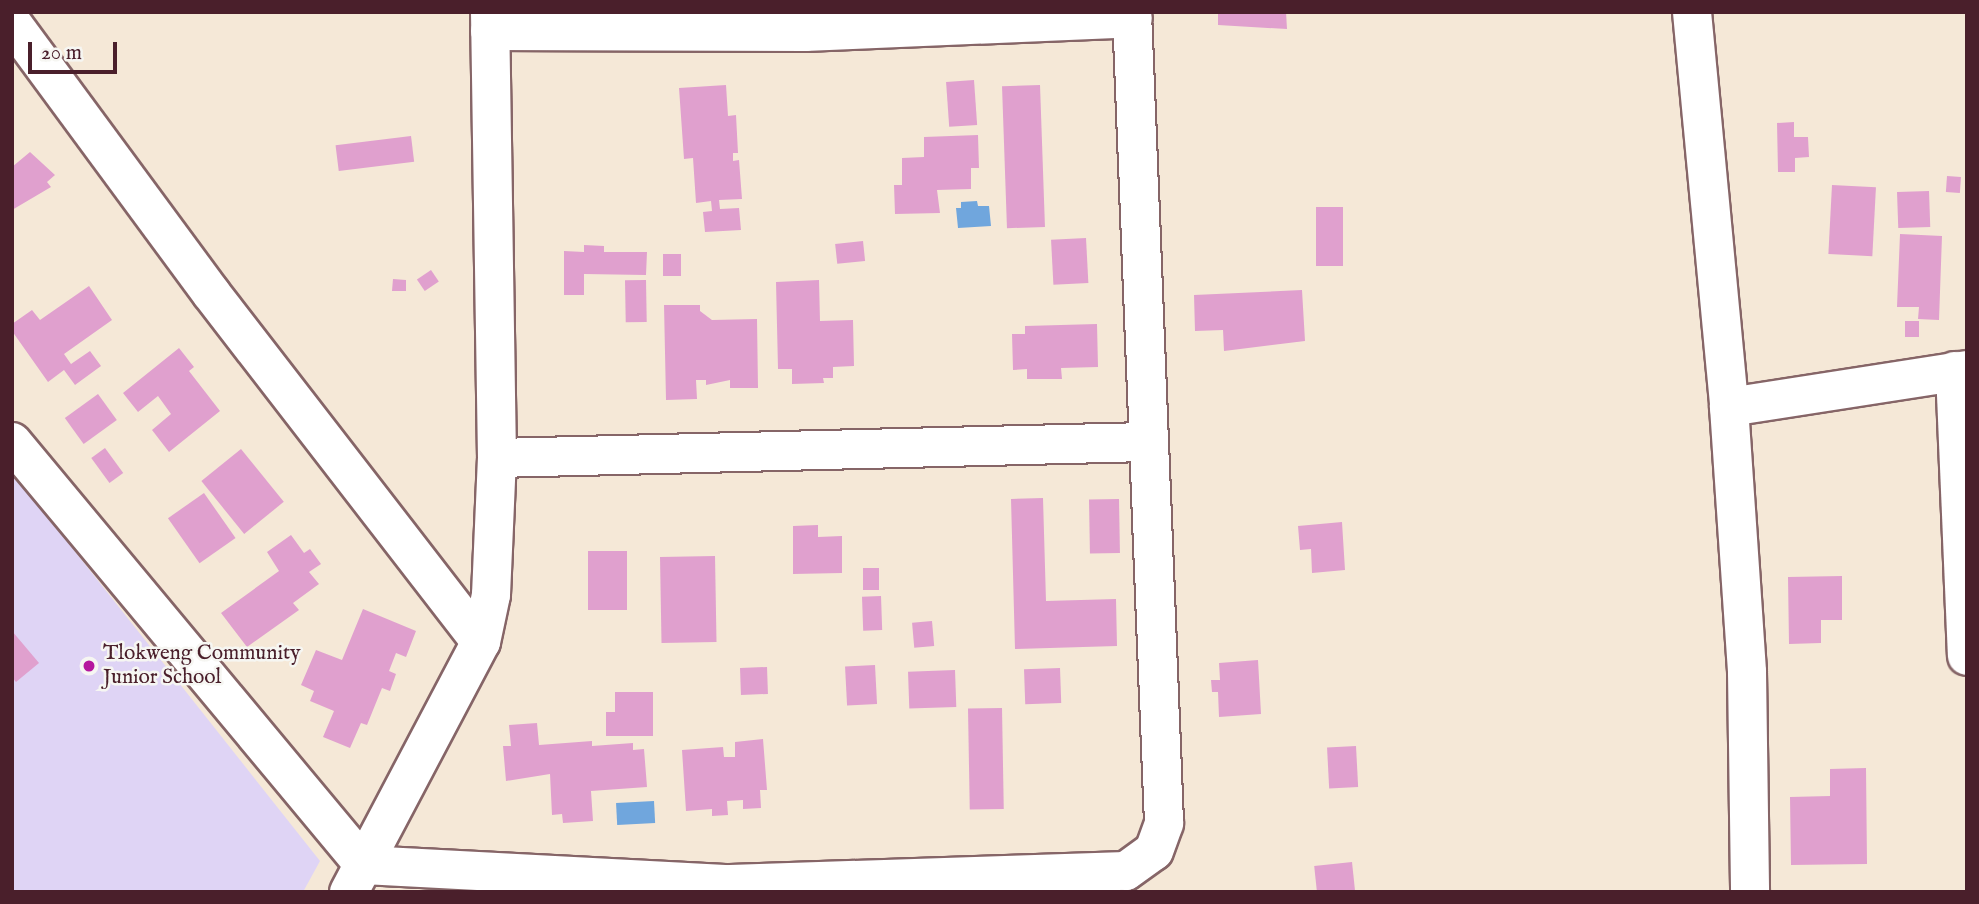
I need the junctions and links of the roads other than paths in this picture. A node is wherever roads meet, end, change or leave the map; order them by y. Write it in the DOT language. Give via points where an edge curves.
graph roads {
  1 [pos="1692,12"];
  2 [pos="1133,15"];
  3 [pos="490,22"];
  4 [pos="12,23"];
  5 [pos="1961,370"];
  6 [pos="1729,407"];
  7 [pos="12,442"];
  8 [pos="1149,442"];
  9 [pos="497,458"];
  10 [pos="481,642"];
  11 [pos="1967,656"];
  12 [pos="356,879"];
  13 [pos="730,888"];
  14 [pos="1750,892"];
  1 -- 6 [label="street"];
  2 -- 3 [label="street" via="805,32"];
  2 -- 8 [label="street"];
  3 -- 9 [label="street"];
  4 -- 10 [label="street" via="211,293"];
  5 -- 6 [label="street"];
  5 -- 11 [label="street"];
  6 -- 14 [label="street" via="1747,672"];
  7 -- 12 [label="street"];
  8 -- 9 [label="street"];
  8 -- 13 [label="street" via="1164,824 1154,852 1126,871"];
  9 -- 10 [label="street" via="491,595"];
  10 -- 12 [label="street"];
  12 -- 13 [label="street"];
}
